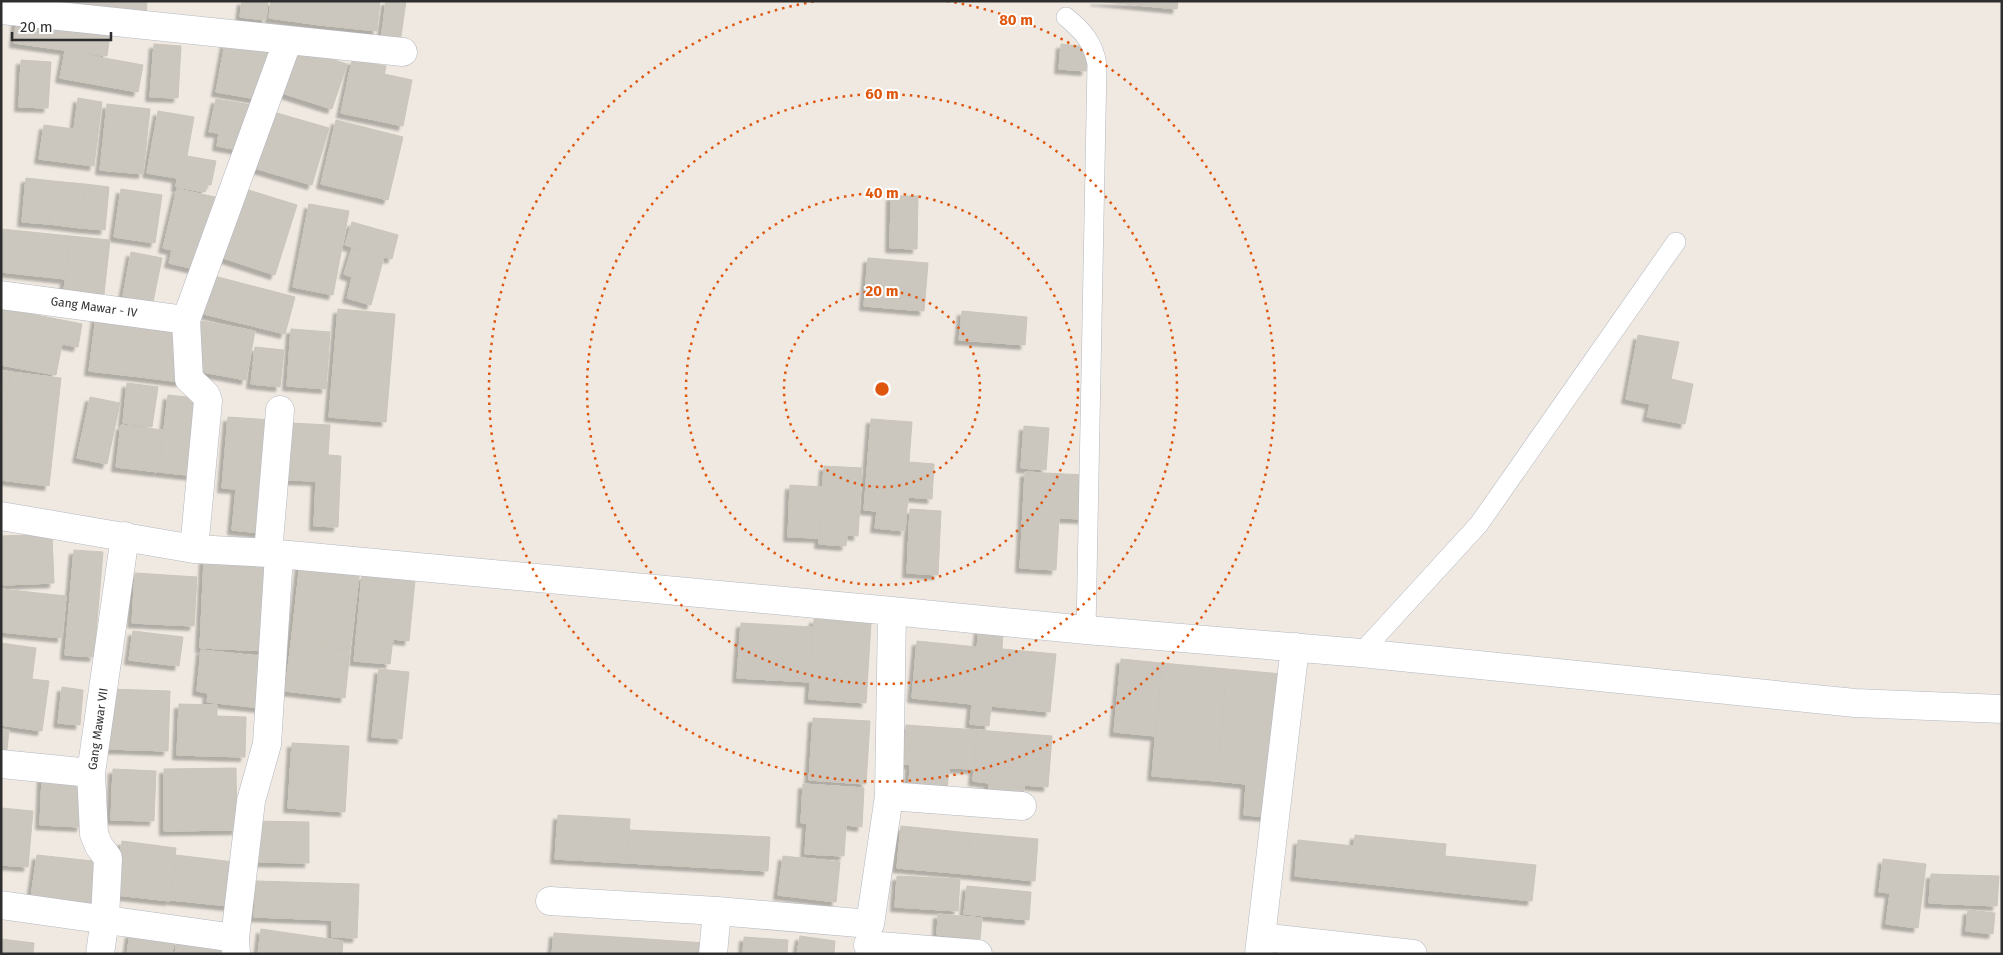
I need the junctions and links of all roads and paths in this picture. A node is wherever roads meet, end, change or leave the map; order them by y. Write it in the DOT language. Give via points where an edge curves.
graph roads {
  1 [pos="1,10"];
  2 [pos="1066,17"];
  3 [pos="288,40"];
  4 [pos="403,52"];
  5 [pos="1676,242"];
  6 [pos="1,294"];
  7 [pos="186,320"];
  8 [pos="280,410"];
  9 [pos="1,516"];
  10 [pos="125,536"];
  11 [pos="194,549"];
  12 [pos="274,554"];
  13 [pos="892,611"];
  14 [pos="1086,630"];
  15 [pos="1295,648"];
  16 [pos="1361,653"];
  17 [pos="2002,709"];
  18 [pos="1,764"];
  19 [pos="91,773"];
  20 [pos="889,796"];
  21 [pos="1022,806"];
  22 [pos="550,901"];
  23 [pos="1,904"];
  24 [pos="717,911"];
  25 [pos="104,918"];
  26 [pos="868,941"];
  27 [pos="236,946"];
  28 [pos="1260,946"];
  29 [pos="100,954"];
  30 [pos="712,954"];
  31 [pos="978,954"];
  32 [pos="1413,954"];
  1 -- 3 [label="street"];
  2 -- 14 [label="lane" via="1080,28 1094,48 1097,64"];
  3 -- 4 [label="street"];
  3 -- 7 [label="street"];
  5 -- 16 [label="lane" via="1479,524"];
  6 -- 7 [label="street, Gang Mawar - IV"];
  7 -- 11 [label="street" via="190,379 208,401"];
  8 -- 12 [label="street"];
  9 -- 10 [label="street"];
  10 -- 11 [label="street"];
  10 -- 19 [label="street, Gang Mawar VII"];
  11 -- 12 [label="street"];
  12 -- 13 [label="street"];
  12 -- 27 [label="street" via="266,744 251,801"];
  13 -- 14 [label="street"];
  13 -- 20 [label="street"];
  14 -- 15 [label="street"];
  15 -- 16 [label="street"];
  15 -- 28 [label="street"];
  16 -- 17 [label="street" via="1855,703"];
  18 -- 19 [label="street"];
  19 -- 25 [label="street, Gang Mawar VII" via="94,834 108,858"];
  20 -- 21 [label="street"];
  20 -- 26 [label="street"];
  22 -- 24 [label="street"];
  23 -- 25 [label="street"];
  24 -- 26 [label="street"];
  24 -- 30 [label="street"];
  25 -- 27 [label="street"];
  25 -- 29 [label="street, Gang Mawar VII"];
  26 -- 31 [label="street"];
  28 -- 32 [label="street"];
}
